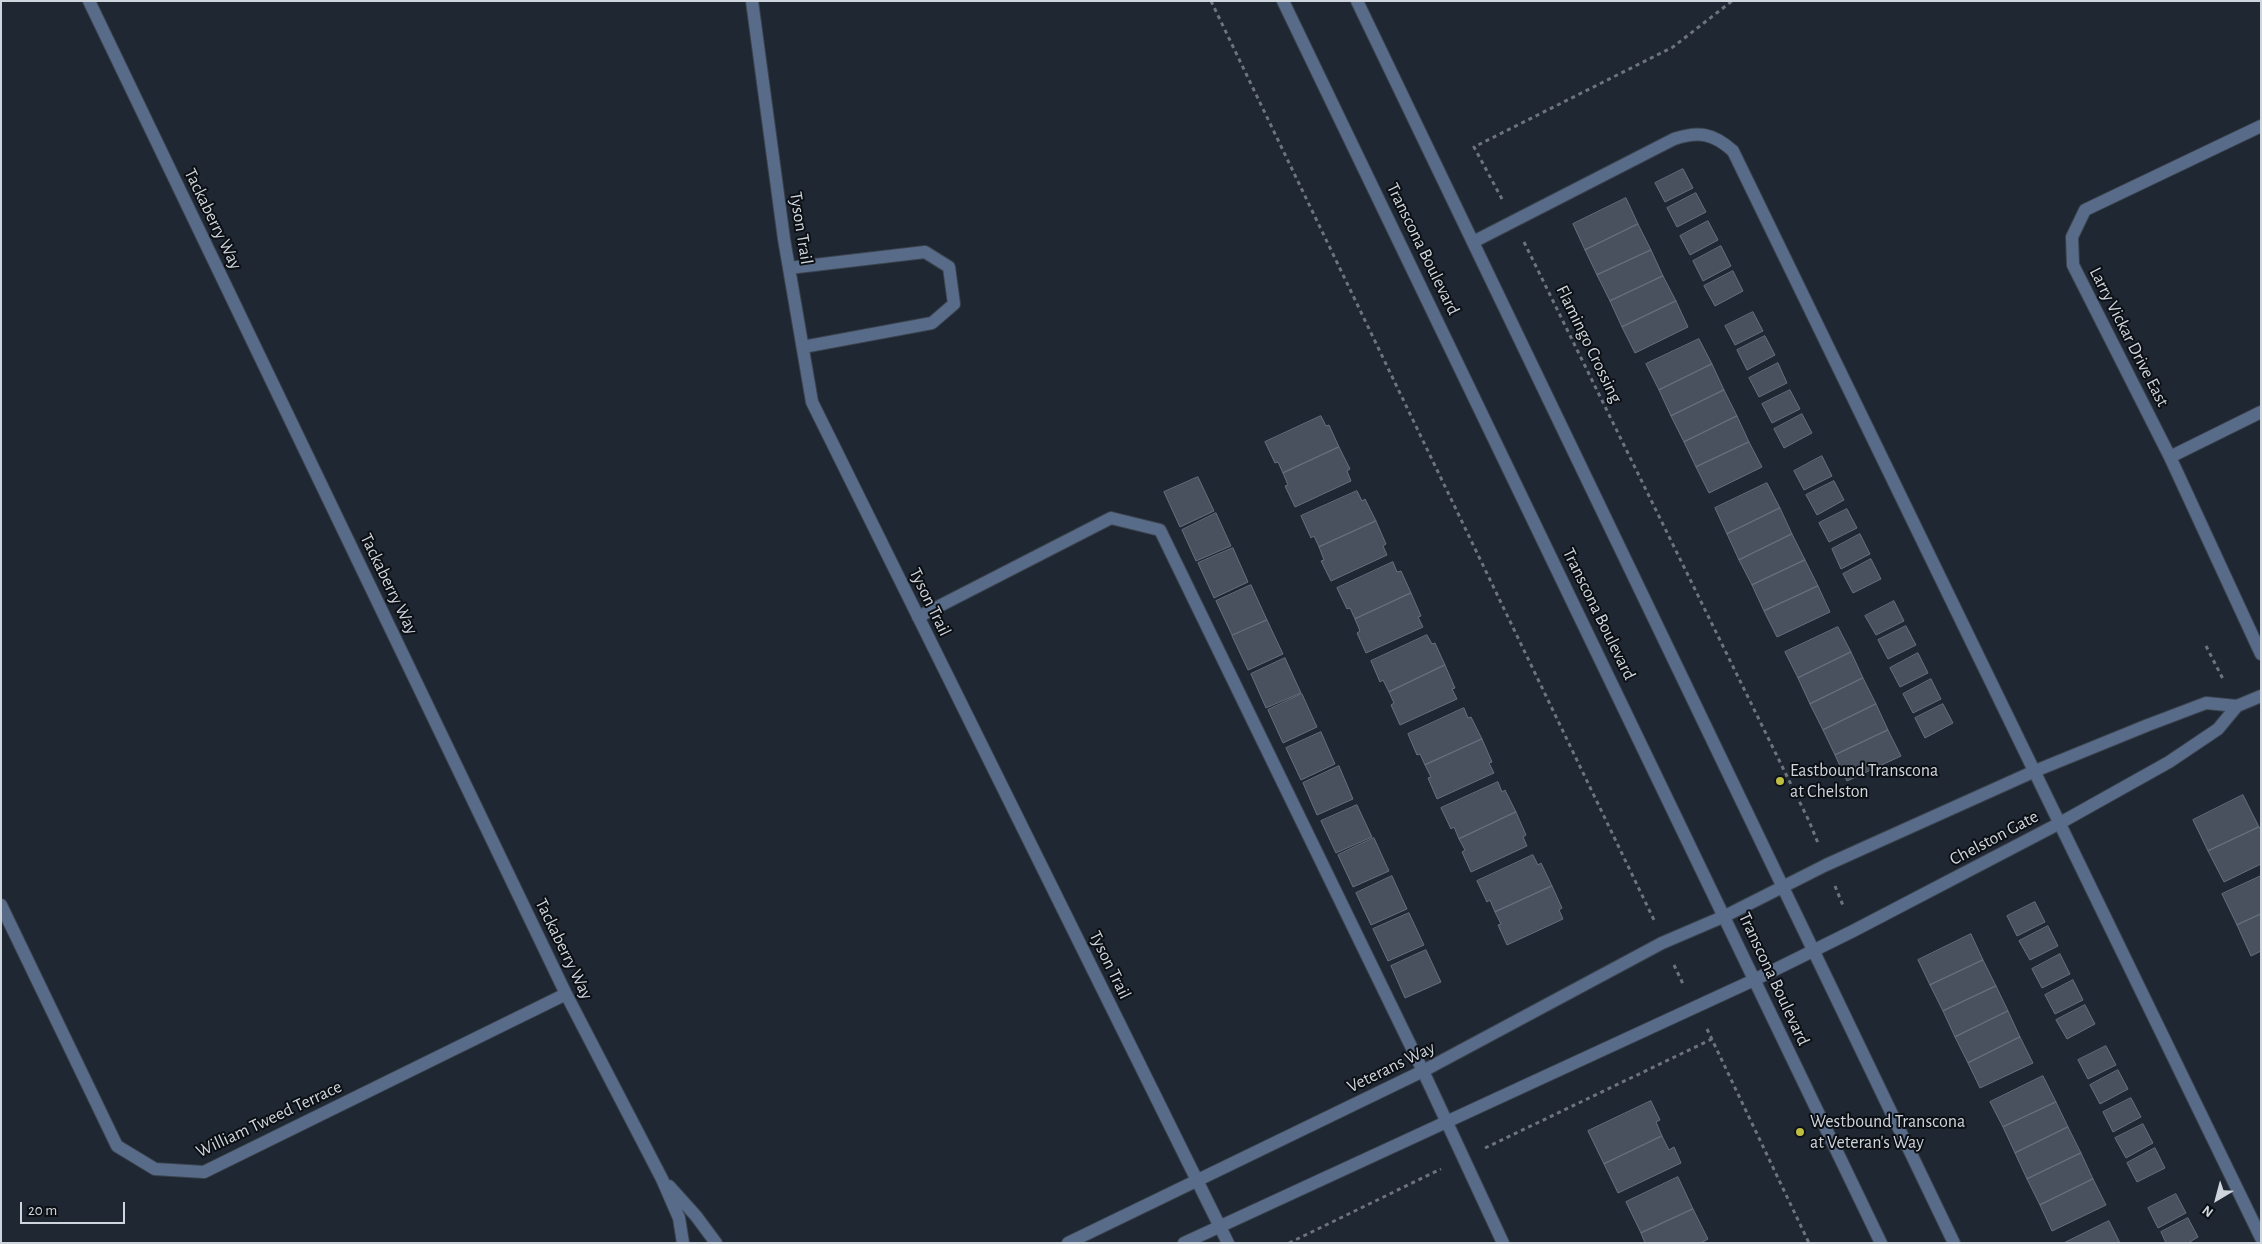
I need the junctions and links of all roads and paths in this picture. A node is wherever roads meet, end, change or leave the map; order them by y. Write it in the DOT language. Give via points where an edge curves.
graph roads {
  1 [pos="90,1"];
  2 [pos="752,1"];
  3 [pos="1211,1"];
  4 [pos="1283,1"];
  5 [pos="1356,1"];
  6 [pos="1732,1"];
  7 [pos="2261,126"];
  8 [pos="1514,221"];
  9 [pos="1473,242"];
  10 [pos="789,268"];
  11 [pos="803,347"];
  12 [pos="2261,412"];
  13 [pos="2170,457"];
  14 [pos="918,617"];
  15 [pos="2206,646"];
  16 [pos="2261,654"];
  17 [pos="2261,696"];
  18 [pos="2237,706"];
  19 [pos="2035,771"];
  20 [pos="1809,821"];
  21 [pos="2060,823"];
  22 [pos="1783,887"];
  23 [pos="1,904"];
  24 [pos="1725,916"];
  25 [pos="1662,943"];
  26 [pos="1814,951"];
  27 [pos="1754,980"];
  28 [pos="566,994"];
  29 [pos="1695,1006"];
  30 [pos="1712,1039"];
  31 [pos="1423,1071"];
  32 [pos="1446,1122"];
  33 [pos="1463,1159"];
  34 [pos="662,1179"];
  35 [pos="1197,1180"];
  36 [pos="1220,1225"];
  37 [pos="2261,1238"];
  38 [pos="683,1243"];
  39 [pos="716,1243"];
  40 [pos="1068,1243"];
  41 [pos="1184,1243"];
  42 [pos="1228,1243"];
  43 [pos="1289,1243"];
  44 [pos="1503,1243"];
  45 [pos="1809,1243"];
  46 [pos="1881,1243"];
  47 [pos="1954,1243"];
  1 -- 28 [label="street, Tackaberry Way"];
  2 -- 10 [label="street, Tyson Trail"];
  3 -- 25 [label="path" via="1648,906"];
  4 -- 24 [label="street, Transcona Boulevard"];
  5 -- 9 [label="street"];
  6 -- 8 [label="path, Flamingo Crossing" via="1673,47 1474,147"];
  7 -- 13 [label="street, Larry Vickar Drive East" via="2086,210 2072,237 2072,265"];
  8 -- 9 [label="street"];
  8 -- 19 [label="street" via="1674,140 1692,134 1709,136 1733,151"];
  8 -- 20 [label="path, Flamingo Crossing"];
  9 -- 22 [label="street"];
  10 -- 11 [label="street, Tyson Trail"];
  10 -- 11 [label="street" via="925,252 949,267 954,304 932,323"];
  11 -- 14 [label="street, Tyson Trail" via="812,402"];
  12 -- 13 [label="street"];
  13 -- 16 [label="street, Larry Vickar Drive East"];
  14 -- 31 [label="street" via="1111,518 1160,530"];
  14 -- 35 [label="street, Tyson Trail"];
  15 -- 18 [label="path"];
  17 -- 18 [label="street, Chelston Gate"];
  18 -- 19 [label="street, Chelston Gate" via="2206,704"];
  18 -- 21 [label="street, Chelston Gate" via="2218,729 2169,762"];
  19 -- 21 [label="street"];
  19 -- 22 [label="street, Chelston Gate"];
  21 -- 26 [label="street, Chelston Gate"];
  21 -- 37 [label="street"];
  22 -- 24 [label="street, Chelston Gate"];
  22 -- 26 [label="street"];
  23 -- 28 [label="street, William Tweed Terrace" via="117,1146 155,1170 204,1172"];
  24 -- 25 [label="street, Veterans Way"];
  24 -- 27 [label="street, Transcona Boulevard"];
  25 -- 29 [label="path"];
  25 -- 31 [label="street, Veterans Way"];
  26 -- 27 [label="street, Chelston Gate"];
  26 -- 47 [label="street"];
  27 -- 29 [label="street"];
  27 -- 46 [label="street, Transcona Boulevard"];
  28 -- 34 [label="street, Tackaberry Way"];
  29 -- 30 [label="path"];
  29 -- 32 [label="street"];
  30 -- 33 [label="path"];
  30 -- 45 [label="path"];
  31 -- 32 [label="street"];
  31 -- 35 [label="street, Veterans Way"];
  32 -- 33 [label="street"];
  32 -- 36 [label="street"];
  33 -- 43 [label="path"];
  33 -- 44 [label="street"];
  34 -- 38 [label="street" via="679,1218"];
  34 -- 39 [label="street"];
  35 -- 36 [label="street, Tyson Trail"];
  35 -- 40 [label="street, Veterans Way"];
  36 -- 41 [label="street"];
  36 -- 42 [label="street, Tyson Trail"];
}
